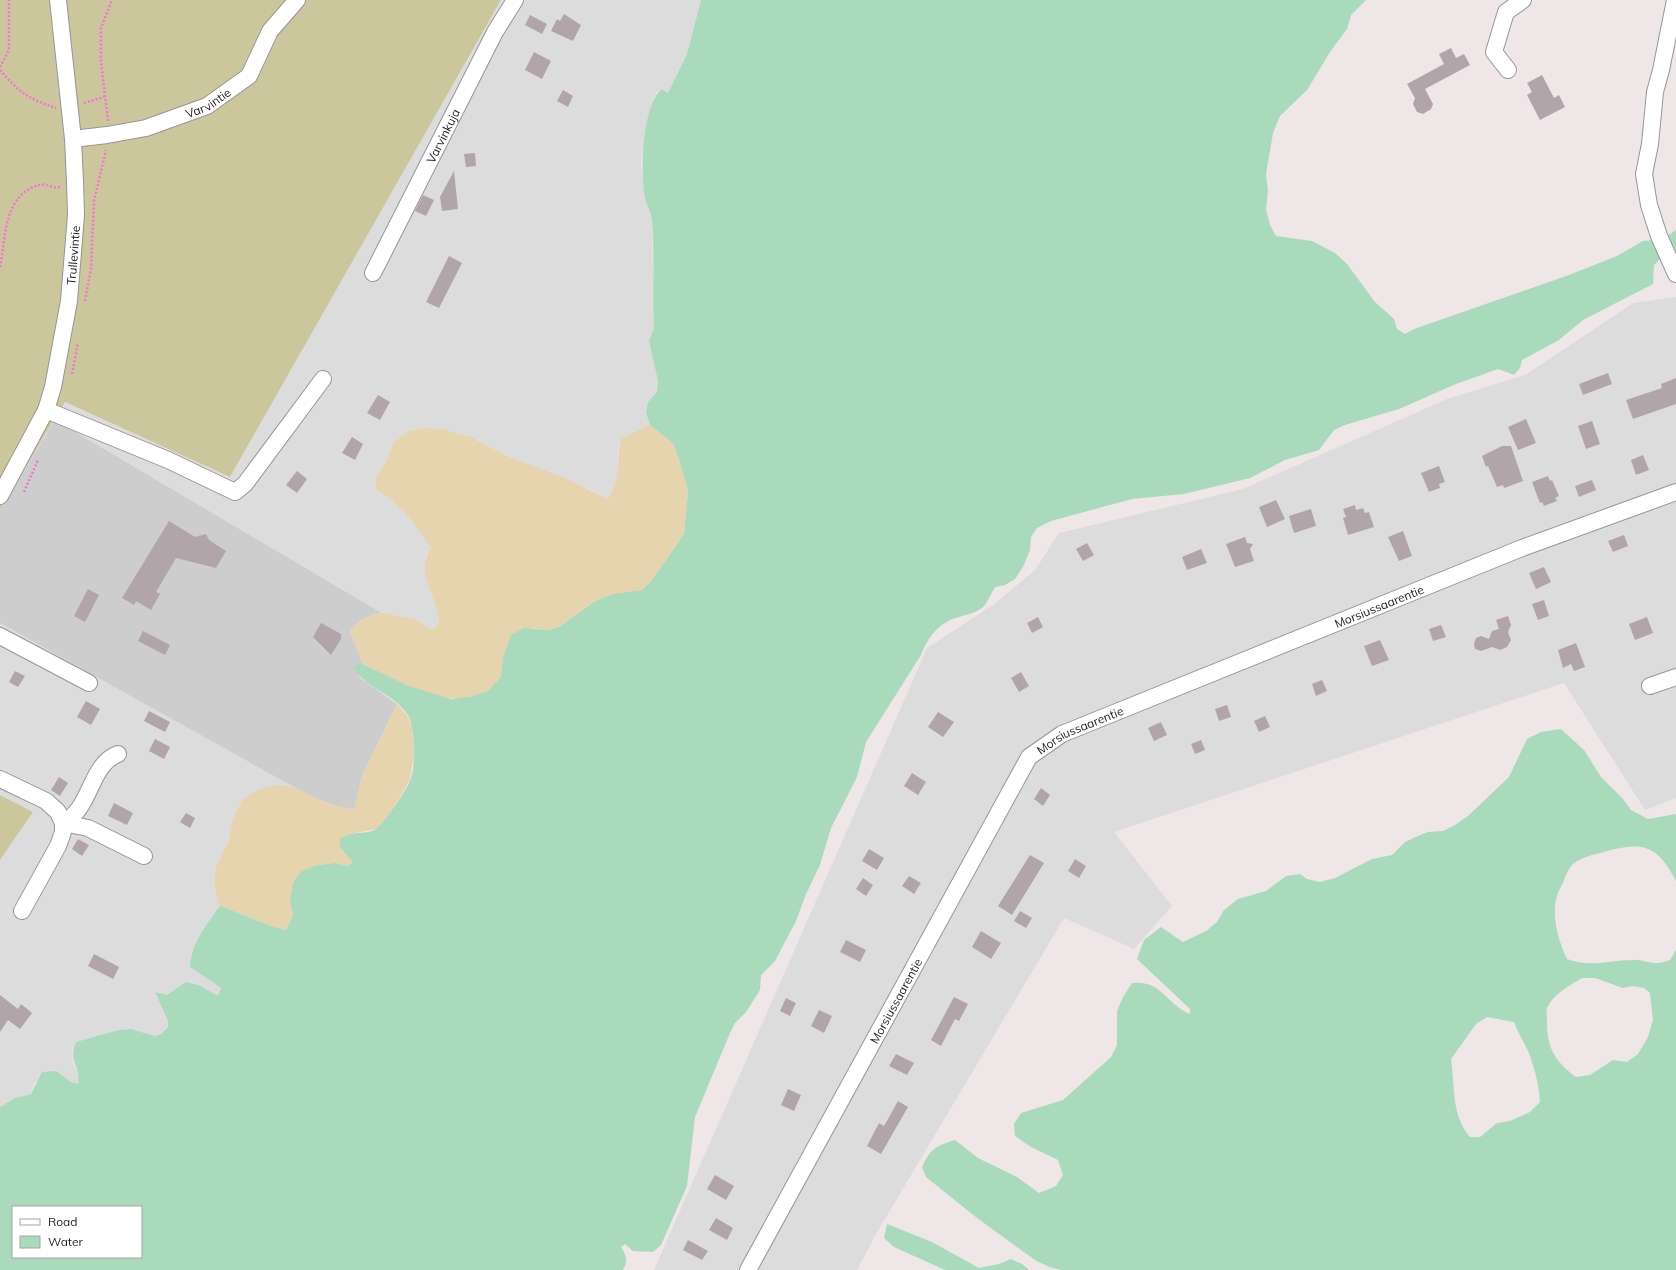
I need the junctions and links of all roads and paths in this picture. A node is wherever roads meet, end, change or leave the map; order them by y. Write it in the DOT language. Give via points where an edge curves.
graph roads {
  1 [pos="9,0"];
  2 [pos="58,0"];
  3 [pos="297,0"];
  4 [pos="515,0"];
  5 [pos="1522,0"];
  6 [pos="1675,0"];
  7 [pos="0,68"];
  8 [pos="1508,70"];
  9 [pos="104,97"];
  10 [pos="69,107"];
  11 [pos="73,139"];
  12 [pos="75,182"];
  13 [pos="0,267"];
  14 [pos="373,273"];
  15 [pos="1676,274"];
  16 [pos="323,379"];
  17 [pos="46,410"];
  18 [pos="1676,492"];
  19 [pos="0,496"];
  20 [pos="0,636"];
  21 [pos="1676,677"];
  22 [pos="89,683"];
  23 [pos="1650,686"];
  24 [pos="118,754"];
  25 [pos="0,779"];
  26 [pos="63,823"];
  27 [pos="144,856"];
  28 [pos="22,911"];
  29 [pos="748,1270"];
  1 -- 7 [label="path" via="9,50"];
  2 -- 10 [label="street, Trullevintie"];
  3 -- 11 [label="street, Varvintie" via="270,30 249,76 207,106 146,128"];
  4 -- 14 [label="street, Varvinkuja" via="495,32"];
  5 -- 8 [label="street" via="1506,12 1494,52"];
  6 -- 15 [label="street" via="1655,92 1644,174 1649,205"];
  7 -- 10 [label="path" via="16,89 30,99 56,108"];
  9 -- 10 [label="path"];
  10 -- 11 [label="street, Trullevintie"];
  11 -- 12 [label="street, Trullevintie"];
  12 -- 13 [label="path" via="57,188 40,184 20,194 7,222"];
  12 -- 17 [label="street, Trullevintie" via="76,215 69,301 53,387"];
  16 -- 17 [label="street" via="246,484 235,492 168,460"];
  17 -- 19 [label="street, Trullevintie"];
  18 -- 29 [label="street, Morsiussaarentie" via="1522,548 1062,734 1029,758"];
  20 -- 22 [label="street"];
  21 -- 23 [label="street"];
  24 -- 26 [label="street" via="110,757 100,770 81,808"];
  25 -- 26 [label="street" via="46,801 58,812"];
  26 -- 27 [label="street" via="88,828"];
  26 -- 28 [label="street" via="58,846"];
}
